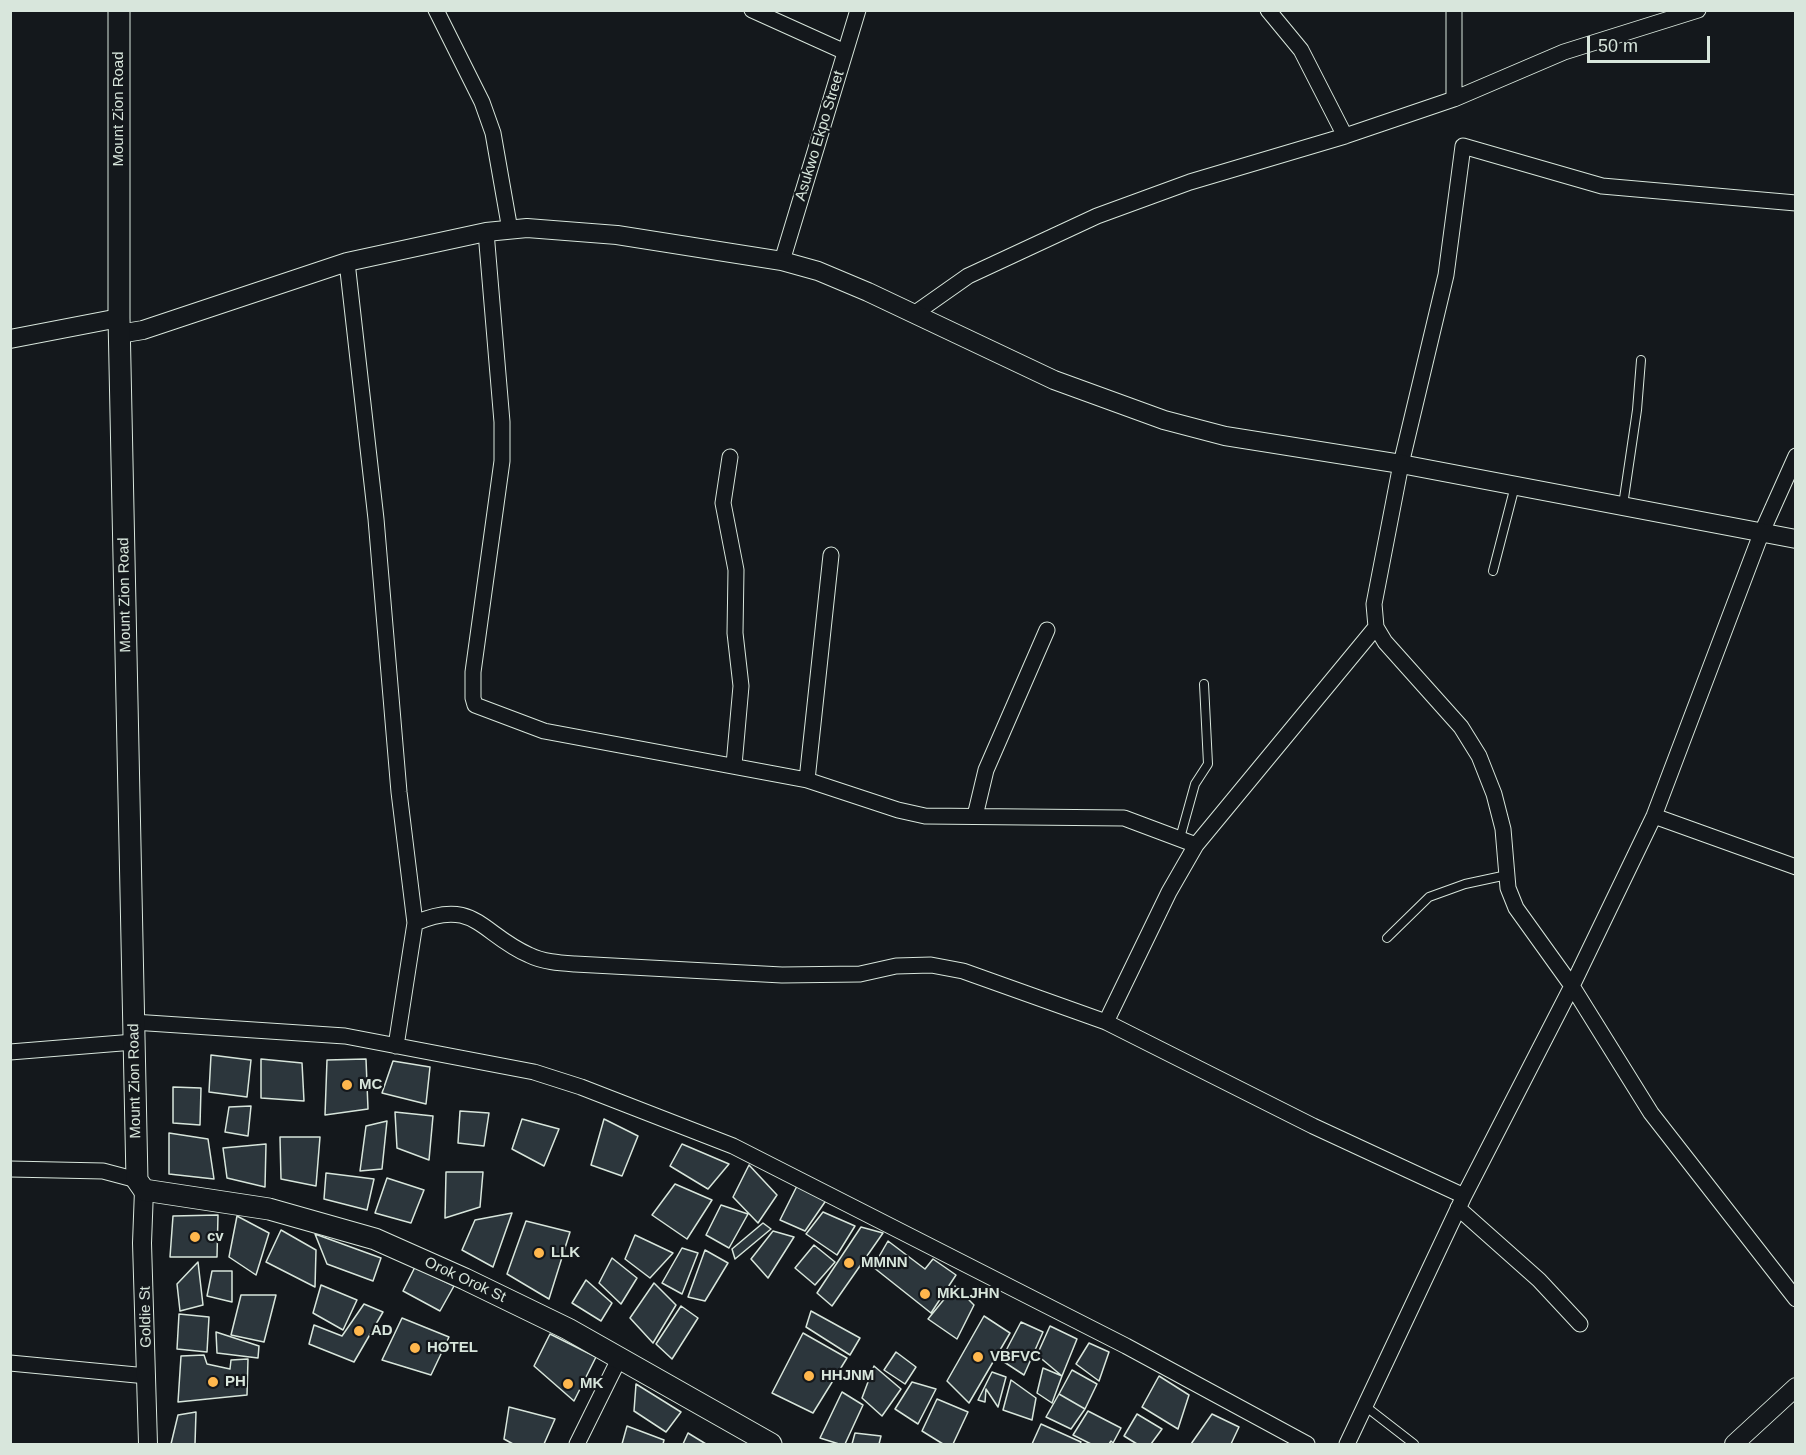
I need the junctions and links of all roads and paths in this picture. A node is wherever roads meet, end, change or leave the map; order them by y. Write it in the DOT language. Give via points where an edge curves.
graph roads {
  1 [pos="119,10"];
  2 [pos="436,10"];
  3 [pos="752,10"];
  4 [pos="858,10"];
  5 [pos="1268,10"];
  6 [pos="1454,10"];
  7 [pos="1698,10"];
  8 [pos="845,52"];
  9 [pos="1454,99"];
  10 [pos="1345,136"];
  11 [pos="1796,203"];
  12 [pos="510,230"];
  13 [pos="486,232"];
  14 [pos="782,261"];
  15 [pos="346,262"];
  16 [pos="914,314"];
  17 [pos="119,326"];
  18 [pos="10,339"];
  19 [pos="1641,360"];
  20 [pos="1796,456"];
  21 [pos="730,457"];
  22 [pos="1401,464"];
  23 [pos="1515,486"];
  24 [pos="1623,507"];
  25 [pos="1761,534"];
  26 [pos="1796,539"];
  27 [pos="831,555"];
  28 [pos="1493,571"];
  29 [pos="1376,627"];
  30 [pos="1047,630"];
  31 [pos="1204,684"];
  32 [pos="734,765"];
  33 [pos="807,780"];
  34 [pos="975,816"];
  35 [pos="1654,816"];
  36 [pos="1180,838"];
  37 [pos="1196,845"];
  38 [pos="1796,867"];
  39 [pos="1507,875"];
  40 [pos="415,924"];
  41 [pos="1387,938"];
  42 [pos="1572,986"];
  43 [pos="1106,1022"];
  44 [pos="134,1032"];
  45 [pos="396,1046"];
  46 [pos="10,1052"];
  47 [pos="10,1169"];
  48 [pos="140,1185"];
  49 [pos="1461,1202"];
  50 [pos="1796,1299"];
  51 [pos="1580,1323"];
  52 [pos="619,1359"];
  53 [pos="10,1363"];
  54 [pos="147,1376"];
  55 [pos="1796,1387"];
  56 [pos="1365,1406"];
  57 [pos="148,1444"];
  58 [pos="577,1444"];
  59 [pos="771,1444"];
  60 [pos="1307,1444"];
  61 [pos="1347,1444"];
  62 [pos="1414,1444"];
  63 [pos="1734,1444"];
  1 -- 17 [label="main road, Mount Zion Road"];
  2 -- 12 [label="street" via="482,102 493,133"];
  3 -- 8 [label="street"];
  4 -- 8 [label="street, Asukwo Ekpo Street"];
  5 -- 10 [label="street" via="1301,50"];
  6 -- 9 [label="street"];
  7 -- 9 [label="street" via="1564,52"];
  8 -- 14 [label="street, Asukwo Ekpo Street"];
  9 -- 10 [label="street"];
  10 -- 16 [label="street" via="1190,182 1097,216 968,276"];
  11 -- 22 [label="street" via="1602,186 1463,146 1446,275"];
  12 -- 13 [label="street"];
  12 -- 14 [label="street" via="617,235"];
  13 -- 15 [label="street"];
  13 -- 32 [label="street" via="502,461 473,672 475,705 544,731"];
  14 -- 16 [label="street" via="837,278"];
  15 -- 17 [label="street" via="143,330"];
  15 -- 40 [label="street" via="376,519 399,792"];
  16 -- 22 [label="street" via="1054,380 1164,420 1225,436"];
  17 -- 18 [label="street"];
  17 -- 44 [label="main road, Mount Zion Road"];
  19 -- 24 [label="lane"];
  20 -- 25 [label="street"];
  21 -- 32 [label="street" via="723,503 736,570 735,633 741,686"];
  22 -- 23 [label="street"];
  22 -- 29 [label="street" via="1374,604"];
  23 -- 24 [label="street"];
  23 -- 28 [label="lane"];
  24 -- 25 [label="street"];
  25 -- 26 [label="street"];
  25 -- 35 [label="street"];
  27 -- 33 [label="street"];
  29 -- 37 [label="street"];
  29 -- 39 [label="street" via="1461,727 1479,756 1503,829"];
  30 -- 34 [label="street" via="986,770"];
  31 -- 36 [label="lane" via="1208,764 1195,784"];
  32 -- 33 [label="street"];
  33 -- 34 [label="street" via="925,816"];
  34 -- 36 [label="street" via="1124,818"];
  35 -- 38 [label="street"];
  35 -- 42 [label="street"];
  36 -- 37 [label="street"];
  37 -- 43 [label="street"];
  39 -- 41 [label="lane" via="1429,897"];
  39 -- 42 [label="street" via="1516,908"];
  40 -- 43 [label="street" via="454,912 475,920 530,956 575,964 782,975 860,974 896,966 947,967"];
  40 -- 45 [label="street"];
  42 -- 49 [label="street"];
  42 -- 50 [label="street" via="1651,1113"];
  43 -- 49 [label="street"];
  44 -- 45 [label="street" via="345,1036"];
  44 -- 46 [label="street"];
  44 -- 48 [label="main road, Mount Zion Road"];
  45 -- 60 [label="street" via="534,1072 733,1146 1126,1346"];
  47 -- 48 [label="street" via="103,1171"];
  48 -- 52 [label="main road, Orok Orok St" via="269,1209 375,1239 568,1329"];
  48 -- 54 [label="street, Goldie St"];
  49 -- 51 [label="street"];
  49 -- 56 [label="street"];
  52 -- 58 [label="street"];
  52 -- 59 [label="main road, Orok Orok St"];
  53 -- 54 [label="street"];
  54 -- 57 [label="street, Goldie St"];
  55 -- 63 [label="street"];
  56 -- 61 [label="street"];
  56 -- 62 [label="lane"];
}
